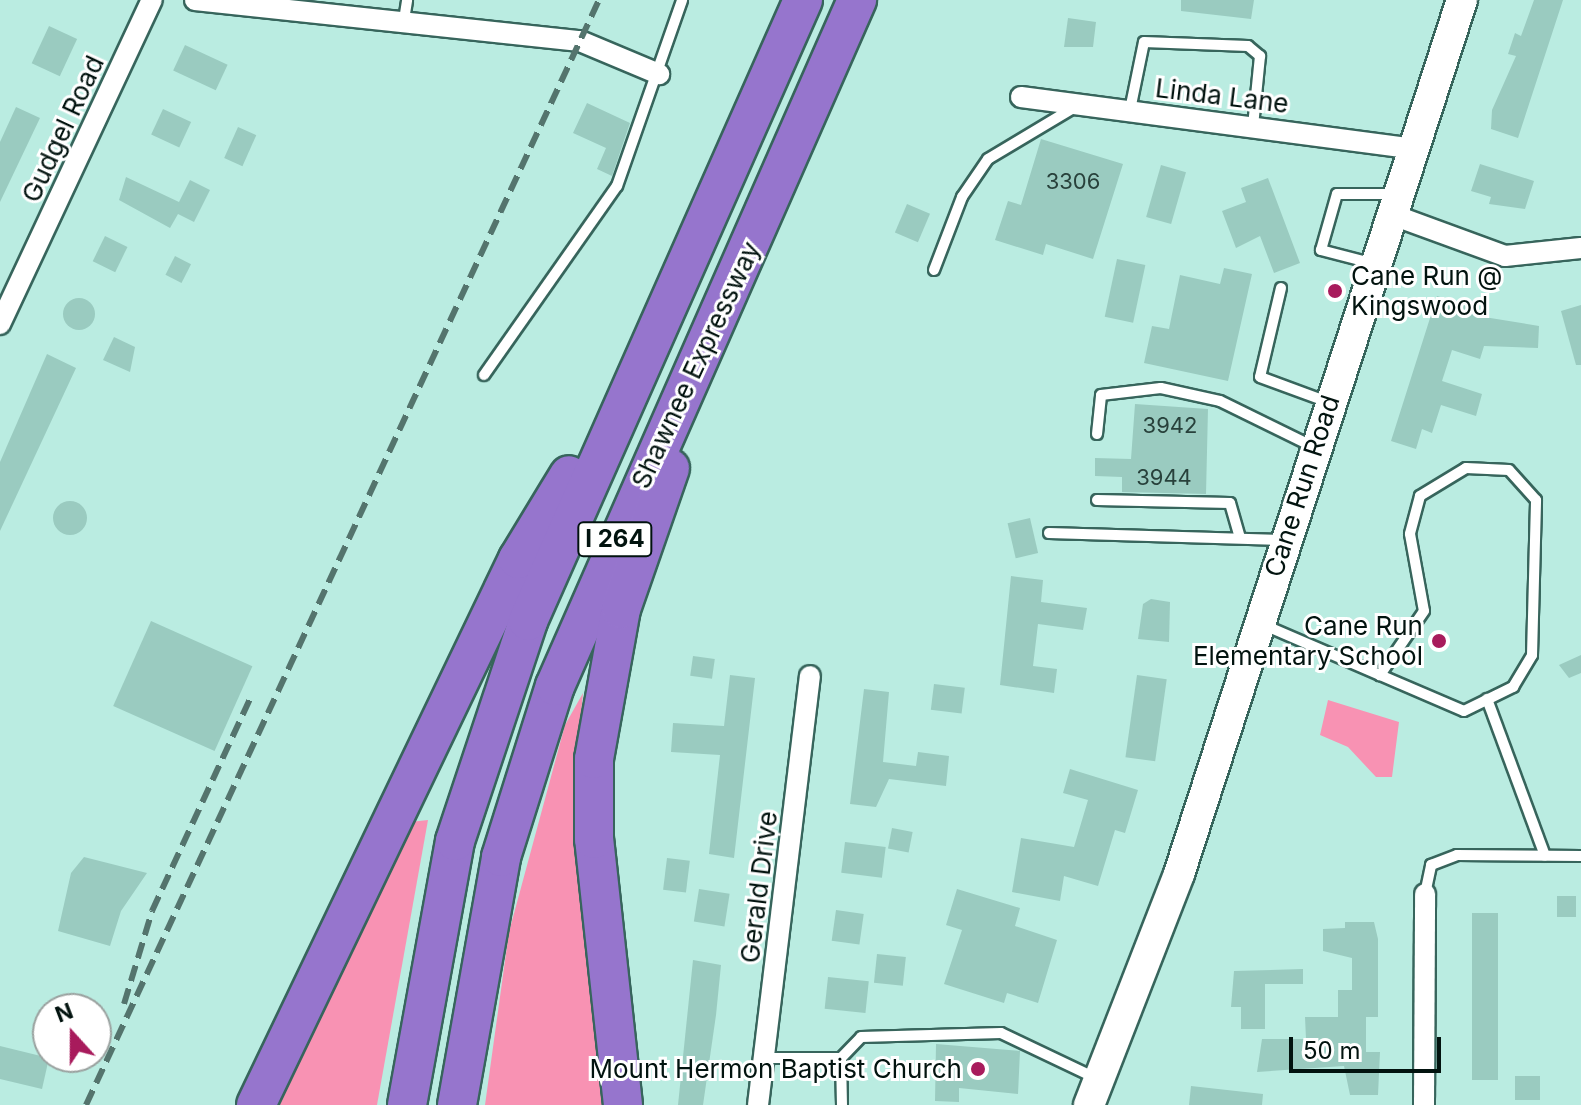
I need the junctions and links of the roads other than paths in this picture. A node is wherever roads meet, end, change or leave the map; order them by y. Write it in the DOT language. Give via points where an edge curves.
graph roads {
  1 [pos="152,0"];
  2 [pos="195,0"];
  3 [pos="682,0"];
  4 [pos="803,0"];
  5 [pos="857,0"];
  6 [pos="1462,0"];
  7 [pos="406,10"];
  8 [pos="659,74"];
  9 [pos="1021,97"];
  10 [pos="1080,104"];
  11 [pos="1130,110"];
  12 [pos="1253,126"];
  13 [pos="1415,149"];
  14 [pos="1396,205"];
  15 [pos="1581,248"];
  16 [pos="1376,265"];
  17 [pos="934,270"];
  18 [pos="1281,288"];
  19 [pos="0,324"];
  20 [pos="714,333"];
  21 [pos="638,359"];
  22 [pos="484,375"];
  23 [pos="1329,402"];
  24 [pos="1097,434"];
  25 [pos="1314,447"];
  26 [pos="1097,500"];
  27 [pos="1049,533"];
  28 [pos="1240,537"];
  29 [pos="1284,540"];
  30 [pos="1258,623"];
  31 [pos="1380,675"];
  32 [pos="810,676"];
  33 [pos="1487,699"];
  34 [pos="1545,856"];
  35 [pos="1581,856"];
  36 [pos="1425,894"];
  37 [pos="764,1058"];
  38 [pos="841,1058"];
  39 [pos="1094,1092"];
  40 [pos="256,1105"];
  41 [pos="407,1105"];
  42 [pos="457,1105"];
  43 [pos="623,1105"];
  44 [pos="758,1105"];
  45 [pos="842,1105"];
  46 [pos="1424,1105"];
  1 -- 19 [label="street, Gudgel Road"];
  2 -- 7 [label="street"];
  3 -- 8 [label="lane"];
  4 -- 21 [label="highway, Shawnee Expressway / I 264"];
  5 -- 20 [label="highway, Shawnee Expressway / I 264"];
  6 -- 13 [label="main road, Cane Run Road"];
  7 -- 8 [label="street" via="580,41"];
  8 -- 22 [label="lane" via="617,186"];
  9 -- 10 [label="street, Linda Lane"];
  10 -- 11 [label="street, Linda Lane"];
  10 -- 17 [label="lane" via="988,159 962,197"];
  11 -- 12 [label="street, Linda Lane"];
  11 -- 12 [label="lane" via="1144,42 1248,46 1260,56"];
  12 -- 13 [label="street, Linda Lane"];
  13 -- 14 [label="main road, Cane Run Road"];
  14 -- 15 [label="street" via="1505,256"];
  14 -- 16 [label="main road, Cane Run Road"];
  14 -- 16 [label="lane" via="1337,194 1321,250"];
  16 -- 23 [label="main road, Cane Run Road"];
  18 -- 23 [label="lane" via="1260,377"];
  20 -- 42 [label="highway, Shawnee Expressway / I 264" via="599,575 517,798 481,945"];
  20 -- 43 [label="highway" via="621,609 594,759 594,839"];
  21 -- 40 [label="highway" via="518,559"];
  21 -- 41 [label="highway, Shawnee Expressway / I 264" via="486,740 438,914"];
  23 -- 25 [label="main road, Cane Run Road"];
  24 -- 25 [label="lane" via="1101,395 1161,388 1220,401"];
  25 -- 29 [label="main road, Cane Run Road"];
  26 -- 28 [label="lane" via="1230,503"];
  27 -- 28 [label="lane"];
  28 -- 29 [label="lane"];
  29 -- 30 [label="main road, Cane Run Road"];
  30 -- 31 [label="lane"];
  30 -- 39 [label="main road, Cane Run Road" via="1179,874"];
  31 -- 33 [label="lane" via="1464,711"];
  31 -- 33 [label="lane" via="1424,611 1410,534 1420,496 1466,468 1509,470 1536,500 1532,655 1513,687"];
  32 -- 37 [label="street, Gerald Drive"];
  33 -- 34 [label="lane"];
  34 -- 35 [label="lane"];
  34 -- 36 [label="lane" via="1457,855 1431,865"];
  36 -- 46 [label="street"];
  37 -- 38 [label="lane"];
  37 -- 44 [label="street, Gerald Drive"];
  38 -- 39 [label="lane" via="861,1037 1001,1033"];
  38 -- 45 [label="lane"];
}
